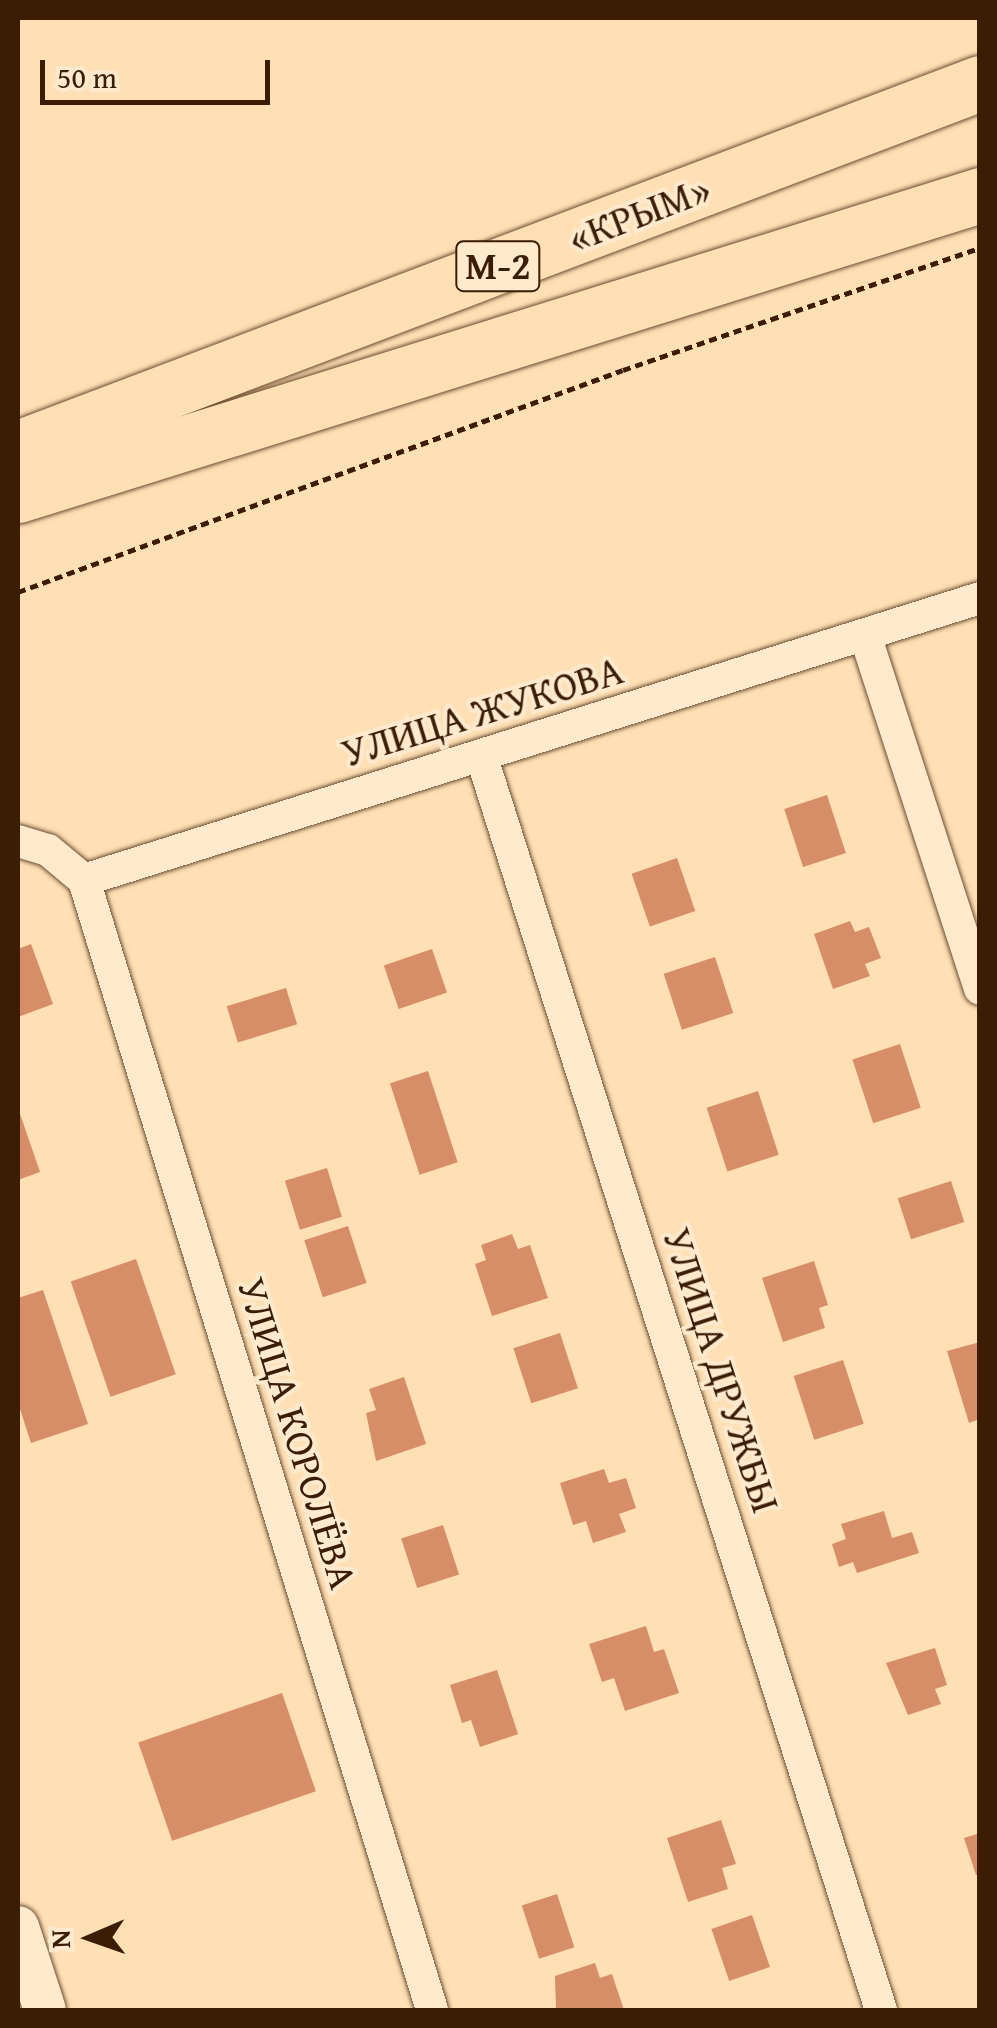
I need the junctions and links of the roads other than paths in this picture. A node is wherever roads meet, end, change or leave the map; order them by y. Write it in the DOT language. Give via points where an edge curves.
graph roads {
  1 [pos="980,83"];
  2 [pos="980,196"];
  3 [pos="18,448"];
  4 [pos="18,495"];
  5 [pos="980,598"];
  6 [pos="865,635"];
  7 [pos="481,756"];
  8 [pos="18,841"];
  9 [pos="84,880"];
  10 [pos="980,988"];
  11 [pos="18,1927"];
  12 [pos="45,2010"];
  13 [pos="432,2010"];
  14 [pos="882,2010"];
  1 -- 3 [label="highway, «КРЫМ» / М-2"];
  2 -- 4 [label="highway, «КРЫМ» / М-2"];
  5 -- 6 [label="street, УЛИЦА ЖУКОВА"];
  6 -- 7 [label="street, УЛИЦА ЖУКОВА"];
  6 -- 10 [label="street"];
  7 -- 9 [label="street, УЛИЦА ЖУКОВА"];
  7 -- 14 [label="street, УЛИЦА ДРУЖБЫ"];
  8 -- 9 [label="street" via="48,850"];
  9 -- 13 [label="street, УЛИЦА КОРОЛЁВА"];
  11 -- 12 [label="street"];
}
